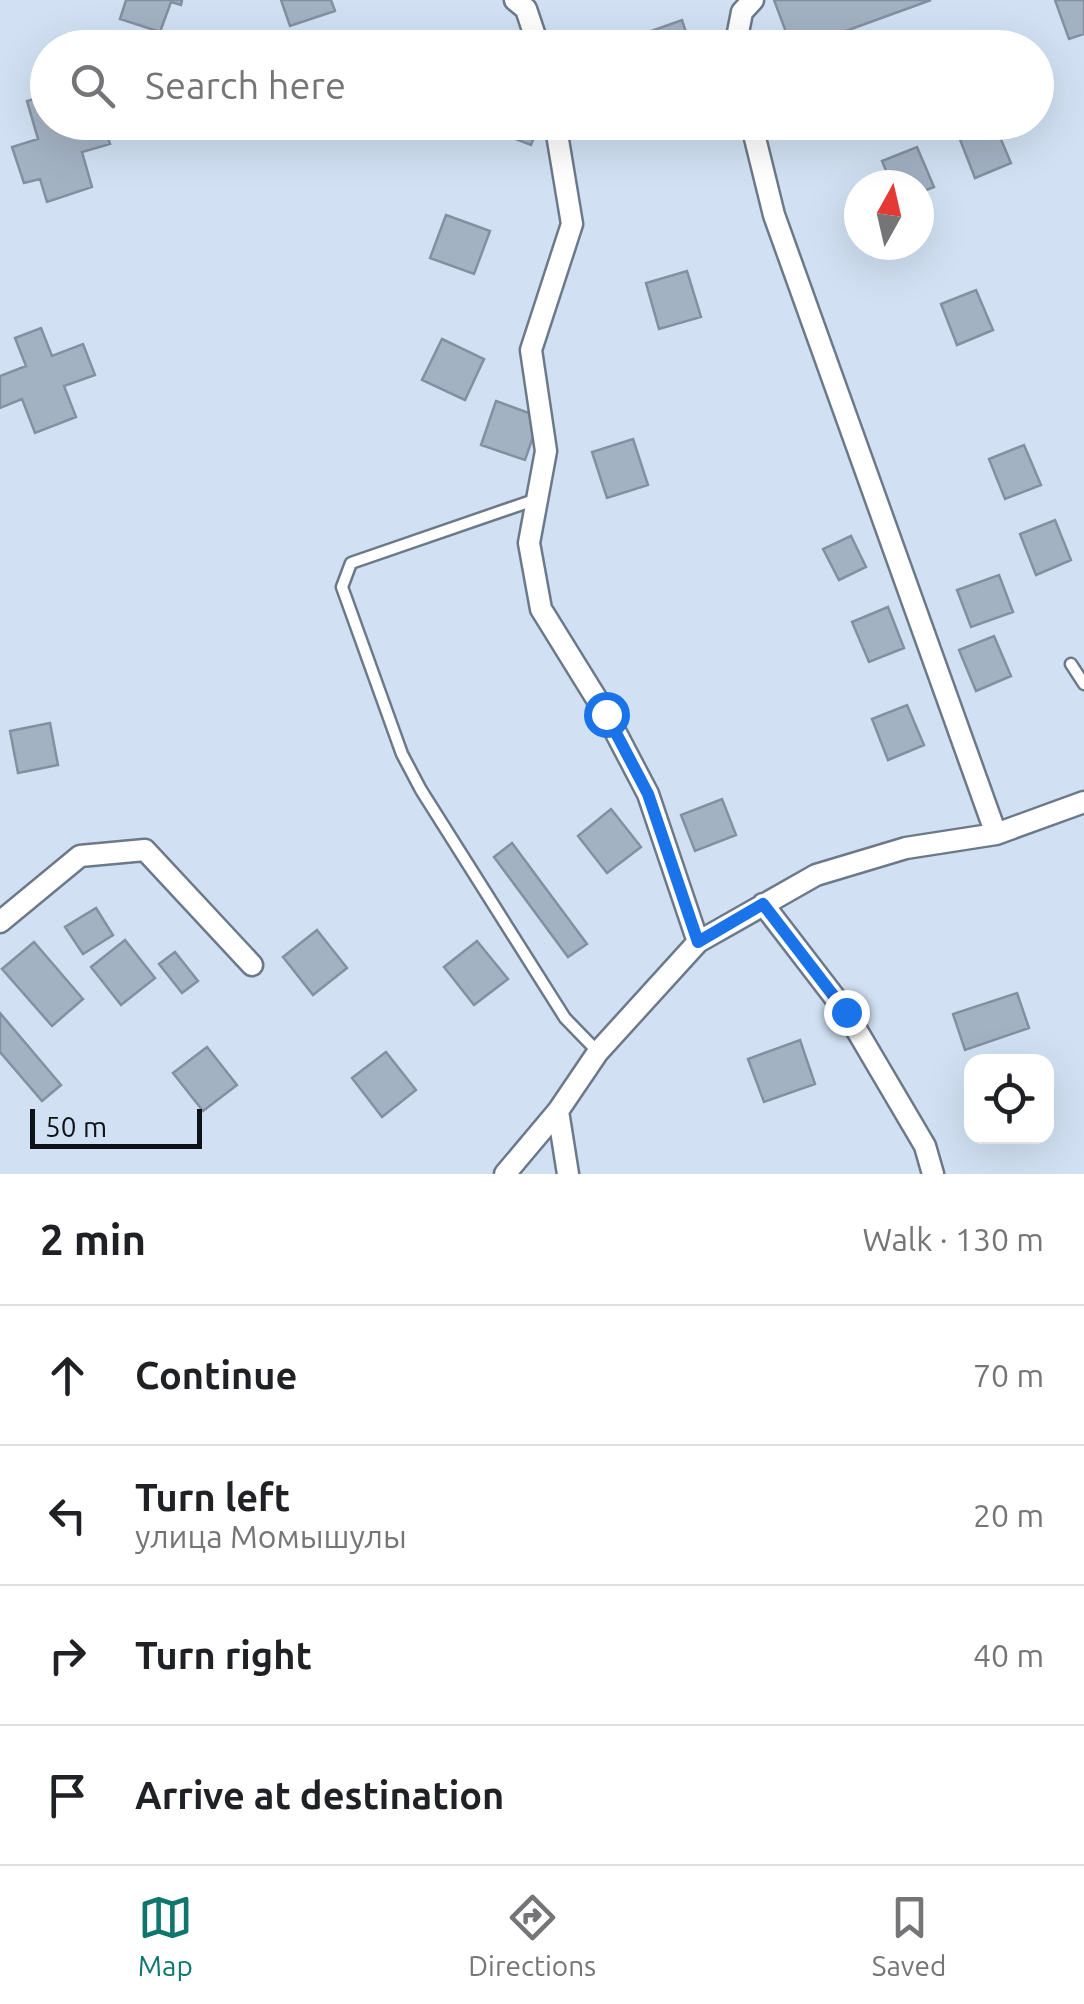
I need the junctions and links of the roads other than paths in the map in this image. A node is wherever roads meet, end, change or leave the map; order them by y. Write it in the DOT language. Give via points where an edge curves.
graph roads {
  1 [pos="515,0"];
  2 [pos="752,0"];
  3 [pos="533,30"];
  4 [pos="738,30"];
  5 [pos="558,140"];
  6 [pos="755,140"];
  7 [pos="538,498"];
  8 [pos="1070,664"];
  9 [pos="1084,684"];
  10 [pos="1084,802"];
  11 [pos="996,834"];
  12 [pos="763,904"];
  13 [pos="0,922"];
  14 [pos="698,942"];
  15 [pos="252,965"];
  16 [pos="598,1052"];
  17 [pos="558,1111"];
  18 [pos="505,1174"];
  19 [pos="568,1174"];
  20 [pos="933,1174"];
  1 -- 3 [label="street" via="526,8"];
  2 -- 4 [label="street"];
  5 -- 7 [label="street" via="572,224 532,350 546,452"];
  6 -- 11 [label="street" via="774,215"];
  7 -- 14 [label="street" via="529,543 541,609 648,794"];
  7 -- 16 [label="lane" via="351,563 342,587 421,790 566,1018"];
  8 -- 9 [label="lane"];
  10 -- 11 [label="street"];
  11 -- 12 [label="street" via="906,848 816,875"];
  12 -- 14 [label="street"];
  12 -- 20 [label="street" via="846,1012 925,1146"];
  13 -- 15 [label="street" via="80,856 145,850"];
  14 -- 16 [label="street"];
  16 -- 17 [label="street"];
  17 -- 18 [label="street"];
  17 -- 19 [label="street"];
}
